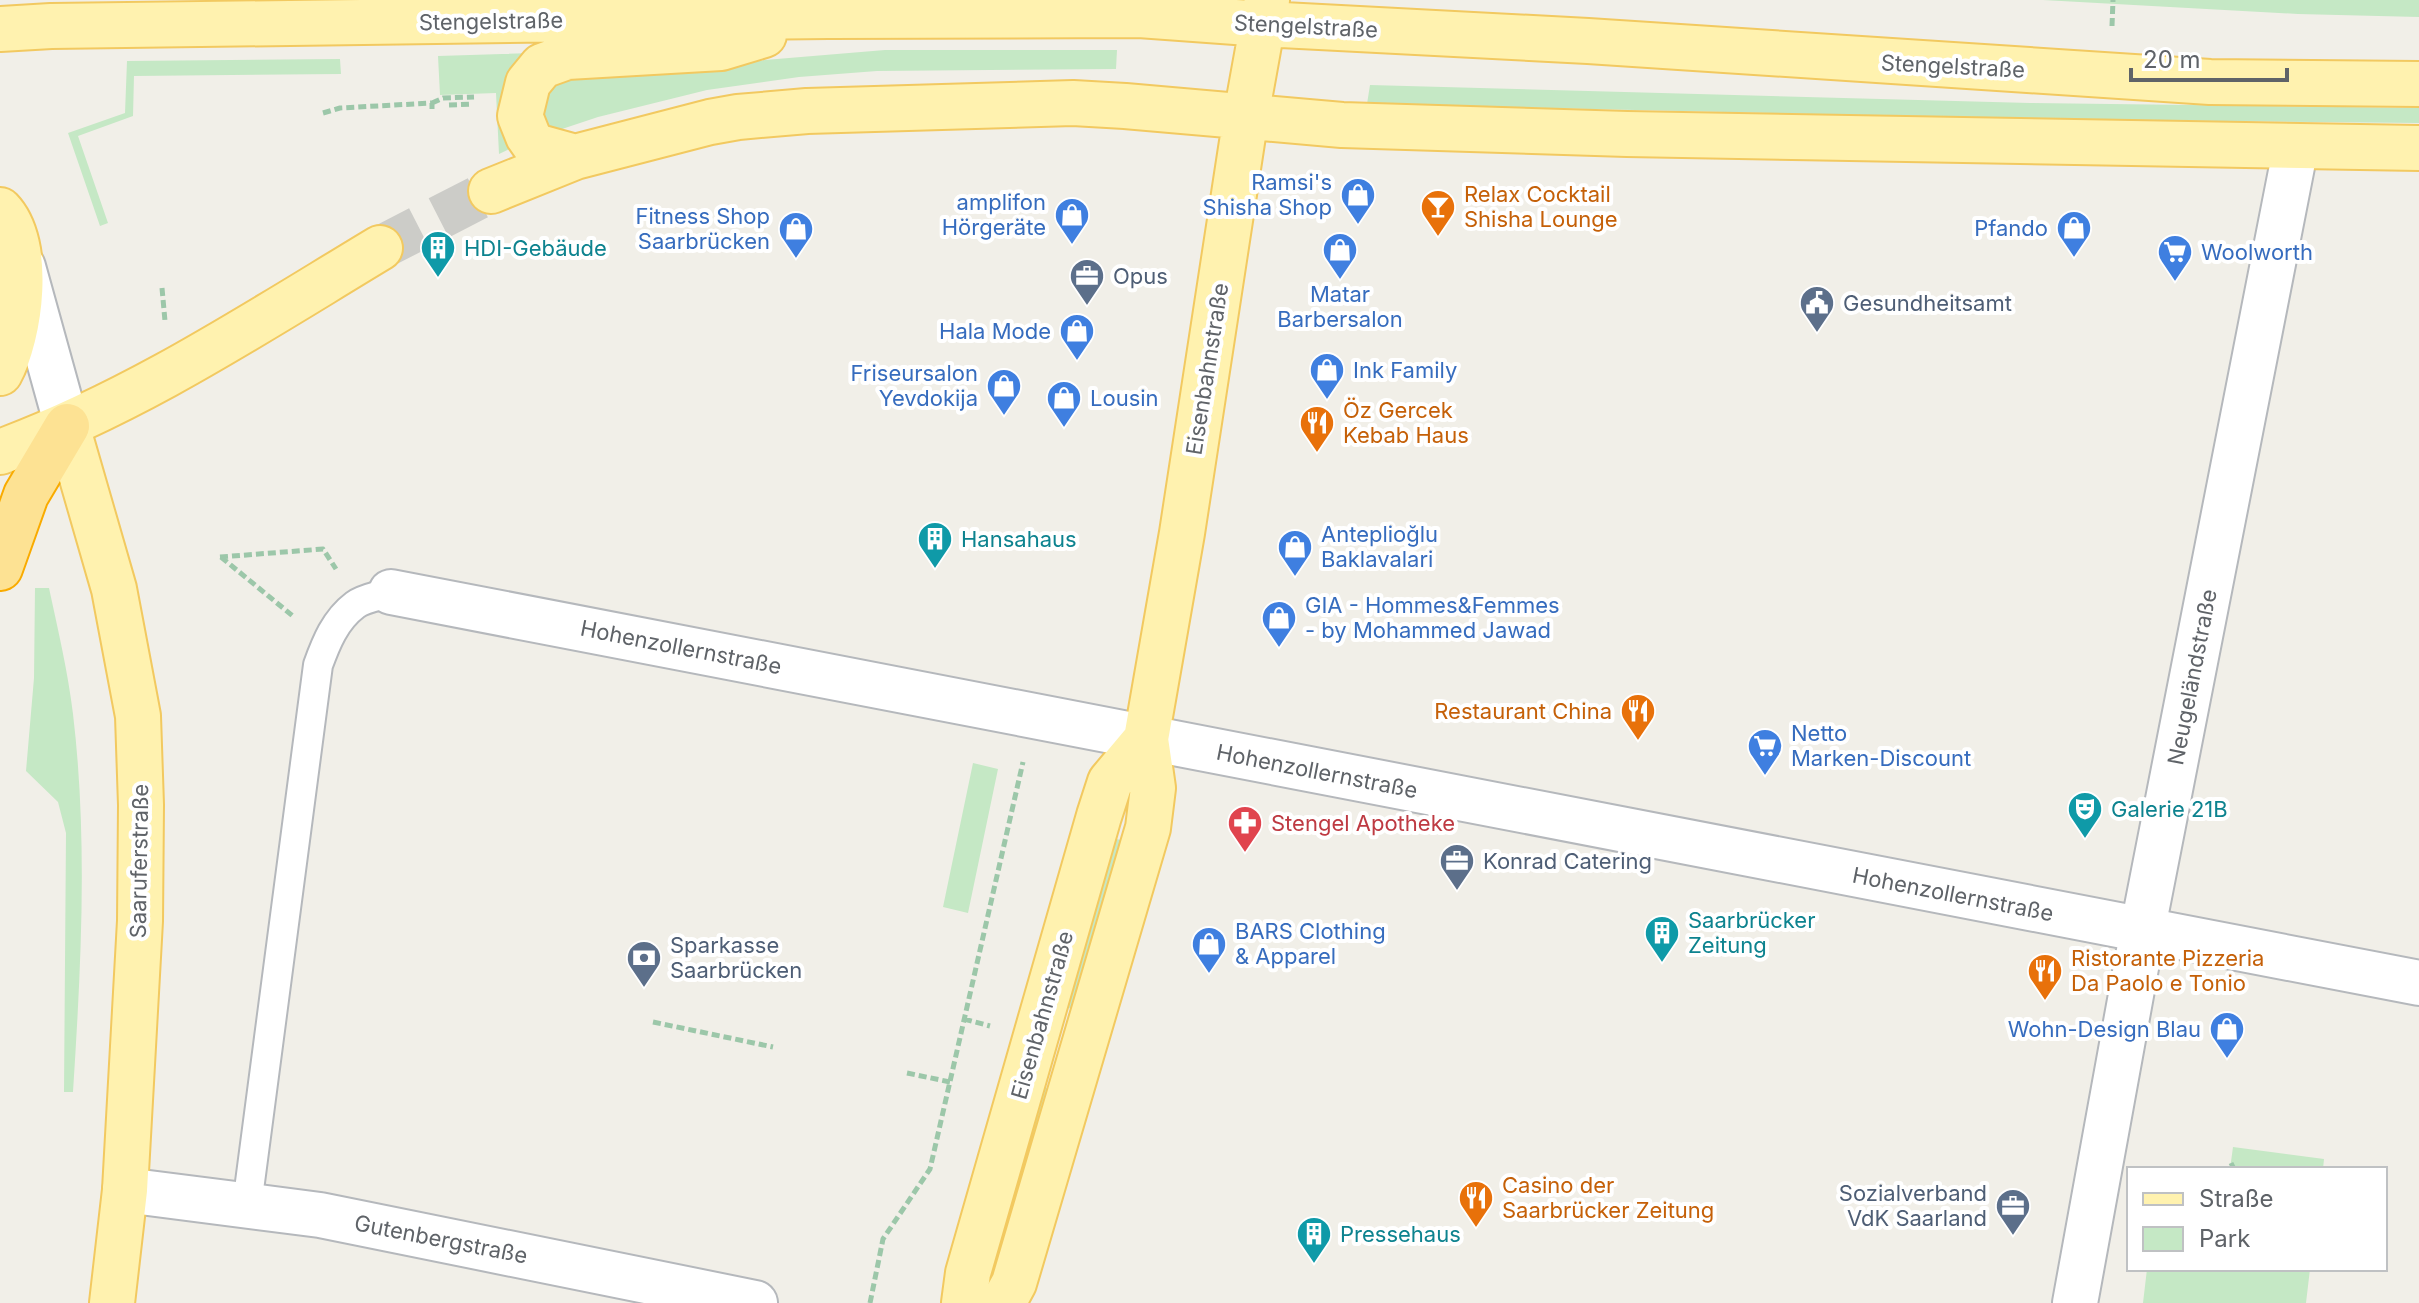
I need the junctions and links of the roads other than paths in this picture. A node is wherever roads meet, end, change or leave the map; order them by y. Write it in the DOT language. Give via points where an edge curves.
graph roads {
  1 [pos="595,0"];
  2 [pos="1265,12"];
  3 [pos="828,16"];
  4 [pos="655,18"];
  5 [pos="0,29"];
  6 [pos="2419,84"];
  7 [pos="1246,116"];
  8 [pos="2296,146"];
  9 [pos="2419,148"];
  10 [pos="575,157"];
  11 [pos="491,191"];
  12 [pos="2,208"];
  13 [pos="380,248"];
  14 [pos="21,261"];
  15 [pos="0,373"];
  16 [pos="67,426"];
  17 [pos="0,452"];
  18 [pos="0,568"];
  19 [pos="391,592"];
  20 [pos="1146,739"];
  21 [pos="2142,931"];
  22 [pos="2419,983"];
  23 [pos="125,1190"];
  24 [pos="247,1205"];
  25 [pos="112,1303"];
  26 [pos="755,1303"];
  27 [pos="964,1303"];
  28 [pos="1003,1303"];
  29 [pos="2075,1303"];
  1 -- 4 [label="street"];
  2 -- 3 [label="main road, Stengelstraße"];
  2 -- 6 [label="main road, Stengelstraße" via="1588,41 2210,82"];
  2 -- 7 [label="main road, Eisenbahnstraße"];
  3 -- 4 [label="main road, Stengelstraße"];
  3 -- 10 [label="main road" via="721,48 567,57 542,66 528,83 520,116 535,146"];
  4 -- 5 [label="main road, Stengelstraße"];
  7 -- 8 [label="main road" via="1342,125 1612,133"];
  7 -- 10 [label="main road" via="1073,103 807,111 710,122"];
  7 -- 20 [label="main road, Eisenbahnstraße"];
  8 -- 9 [label="main road"];
  8 -- 21 [label="street, Neugeländstraße"];
  10 -- 11 [label="main road"];
  12 -- 14 [label="main road"];
  13 -- 16 [label="main road" via="142,389"];
  14 -- 15 [label="main road" via="15,330"];
  14 -- 16 [label="street"];
  16 -- 17 [label="main road"];
  16 -- 18 [label="highway" via="26,495"];
  16 -- 23 [label="main road, Saaruferstraße" via="114,589 138,716 140,921"];
  19 -- 20 [label="street, Hohenzollernstraße"];
  19 -- 24 [label="lane, Hohenzollernstraße" via="356,604 316,633 318,665"];
  20 -- 21 [label="street, Hohenzollernstraße"];
  20 -- 27 [label="main road, Eisenbahnstraße" via="1110,782 1099,816 968,1273"];
  20 -- 28 [label="main road, Eisenbahnstraße" via="1153,788 1148,828 1014,1283"];
  21 -- 22 [label="street, Hohenzollernstraße"];
  21 -- 29 [label="street, Neugeländstraße"];
  23 -- 24 [label="street, Gutenbergstraße"];
  23 -- 25 [label="main road, Saaruferstraße"];
  24 -- 26 [label="street, Gutenbergstraße" via="320,1215"];
}
